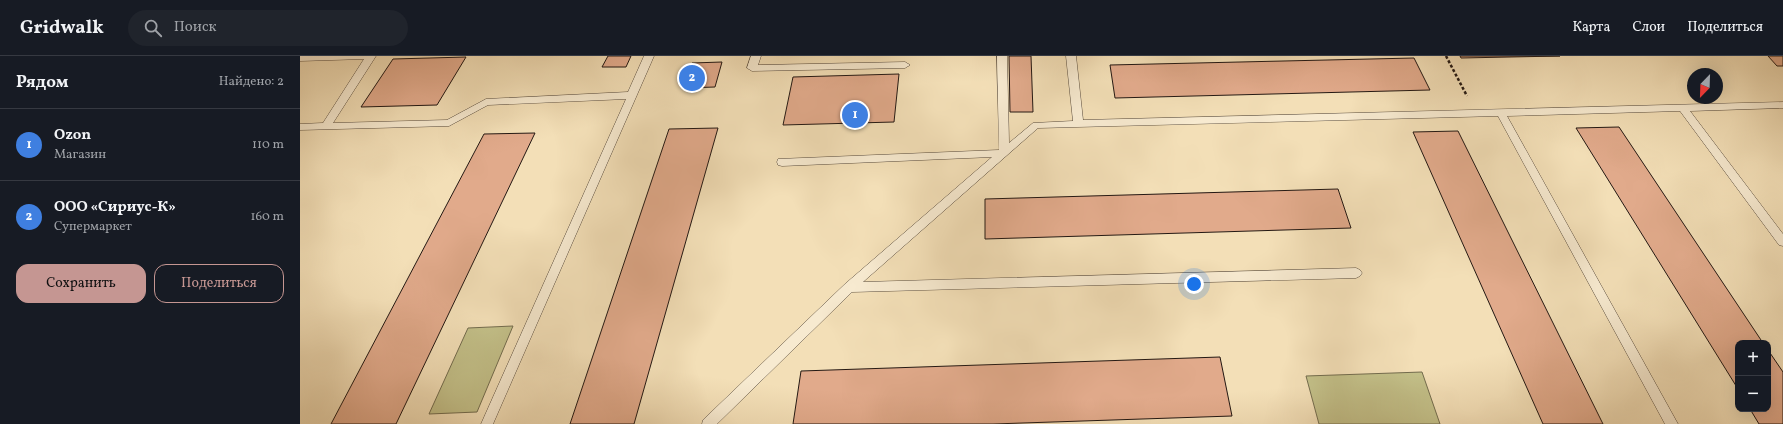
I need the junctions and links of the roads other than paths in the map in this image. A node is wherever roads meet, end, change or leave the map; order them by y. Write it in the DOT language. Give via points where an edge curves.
graph roads {
  1 [pos="649,56"];
  2 [pos="756,56"];
  3 [pos="1002,56"];
  4 [pos="1071,56"];
  5 [pos="300,58"];
  6 [pos="905,64"];
  7 [pos="632,95"];
  8 [pos="1783,105"];
  9 [pos="1682,108"];
  10 [pos="1501,112"];
  11 [pos="1078,124"];
  12 [pos="325,126"];
  13 [pos="300,127"];
  14 [pos="1004,153"];
  15 [pos="782,162"];
  16 [pos="1783,242"];
  17 [pos="1356,273"];
  18 [pos="850,288"];
  19 [pos="487,424"];
  20 [pos="708,424"];
  21 [pos="1672,424"];
  1 -- 7 [label="lane"];
  2 -- 6 [label="lane" via="752,68"];
  3 -- 14 [label="lane"];
  4 -- 11 [label="lane"];
  5 -- 12 [label="lane" via="371,56"];
  7 -- 12 [label="lane" via="486,102 449,123"];
  7 -- 19 [label="lane"];
  8 -- 9 [label="lane"];
  9 -- 10 [label="lane"];
  9 -- 16 [label="lane"];
  10 -- 11 [label="lane"];
  10 -- 21 [label="lane"];
  11 -- 14 [label="lane" via="1036,125"];
  12 -- 13 [label="lane"];
  14 -- 15 [label="lane"];
  14 -- 18 [label="lane"];
  17 -- 18 [label="lane"];
  18 -- 20 [label="lane"];
}
